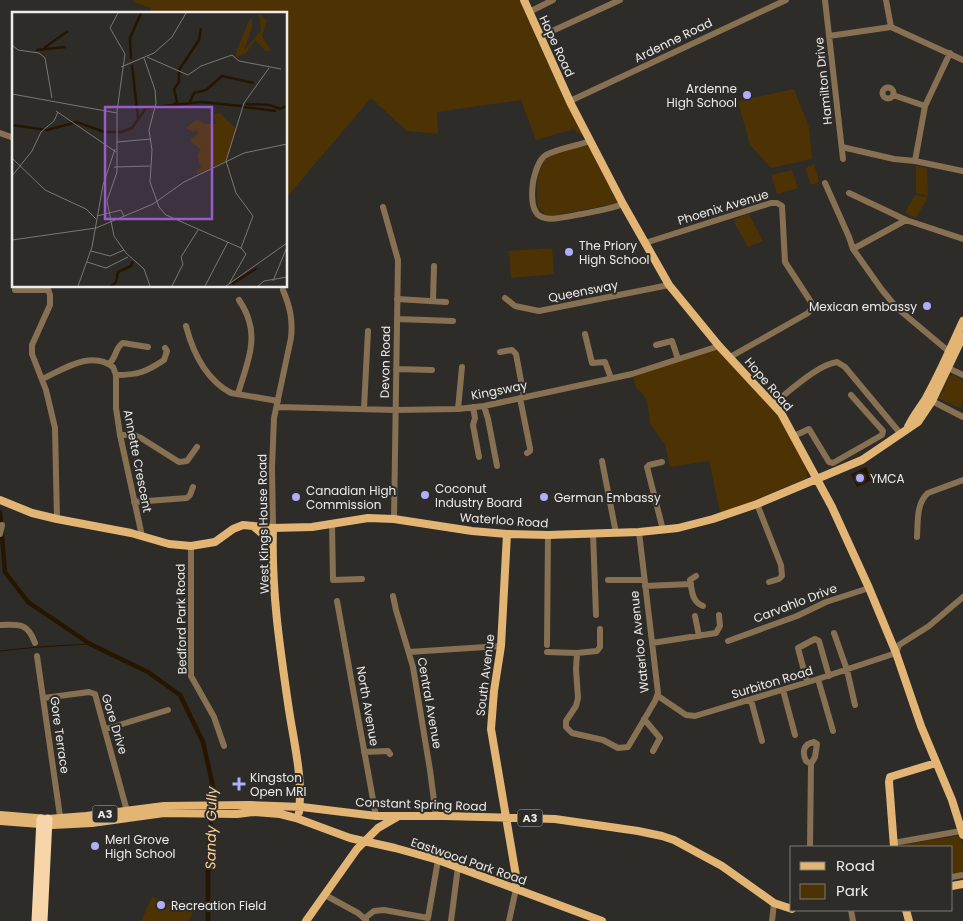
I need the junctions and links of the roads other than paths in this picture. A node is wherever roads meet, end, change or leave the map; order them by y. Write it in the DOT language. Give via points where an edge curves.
graph roads {
  1 [pos="524,0"];
  2 [pos="553,0"];
  3 [pos="620,0"];
  4 [pos="786,0"];
  5 [pos="824,0"];
  6 [pos="886,0"];
  7 [pos="529,12"];
  8 [pos="891,27"];
  9 [pos="550,32"];
  10 [pos="829,36"];
  11 [pos="950,53"];
  12 [pos="963,60"];
  13 [pos="893,95"];
  14 [pos="570,101"];
  15 [pos="925,106"];
  16 [pos="0,133"];
  17 [pos="12,137"];
  18 [pos="590,141"];
  19 [pos="842,147"];
  20 [pos="843,159"];
  21 [pos="915,161"];
  22 [pos="963,171"];
  23 [pos="825,183"];
  24 [pos="849,193"];
  25 [pos="624,204"];
  26 [pos="383,207"];
  27 [pos="906,220"];
  28 [pos="963,239"];
  29 [pos="645,243"];
  30 [pos="853,249"];
  31 [pos="434,266"];
  32 [pos="669,285"];
  33 [pos="48,288"];
  34 [pos="15,290"];
  35 [pos="283,290"];
  36 [pos="505,298"];
  37 [pos="239,300"];
  38 [pos="397,300"];
  39 [pos="432,301"];
  40 [pos="446,302"];
  41 [pos="397,319"];
  42 [pos="963,320"];
  43 [pos="453,321"];
  44 [pos="186,326"];
  45 [pos="368,331"];
  46 [pos="585,334"];
  47 [pos="963,336"];
  48 [pos="656,345"];
  49 [pos="719,346"];
  50 [pos="148,347"];
  51 [pos="165,348"];
  52 [pos="500,352"];
  53 [pos="951,354"];
  54 [pos="730,357"];
  55 [pos="678,359"];
  56 [pos="109,364"];
  57 [pos="462,367"];
  58 [pos="946,367"];
  59 [pos="396,369"];
  60 [pos="432,370"];
  61 [pos="116,375"];
  62 [pos="963,375"];
  63 [pos="611,378"];
  64 [pos="42,379"];
  65 [pos="238,394"];
  66 [pos="852,395"];
  67 [pos="522,397"];
  68 [pos="932,401"];
  69 [pos="774,403"];
  70 [pos="277,404"];
  71 [pos="484,406"];
  72 [pos="473,407"];
  73 [pos="364,408"];
  74 [pos="458,409"];
  75 [pos="396,410"];
  76 [pos="486,416"];
  77 [pos="963,416"];
  78 [pos="475,418"];
  79 [pos="908,428"];
  80 [pos="900,434"];
  81 [pos="120,435"];
  82 [pos="794,436"];
  83 [pos="197,446"];
  84 [pos="527,454"];
  85 [pos="479,457"];
  86 [pos="602,461"];
  87 [pos="662,462"];
  88 [pos="497,466"];
  89 [pos="817,478"];
  90 [pos="963,480"];
  91 [pos="193,487"];
  92 [pos="3,501"];
  93 [pos="134,502"];
  94 [pos="757,504"];
  95 [pos="57,519"];
  96 [pos="394,519"];
  97 [pos="332,524"];
  98 [pos="2,525"];
  99 [pos="253,526"];
  100 [pos="273,528"];
  101 [pos="663,530"];
  102 [pos="639,532"];
  103 [pos="593,533"];
  104 [pos="616,533"];
  105 [pos="0,534"];
  106 [pos="507,534"];
  107 [pos="548,535"];
  108 [pos="142,536"];
  109 [pos="917,537"];
  110 [pos="191,546"];
  111 [pos="696,576"];
  112 [pos="362,579"];
  113 [pos="608,580"];
  114 [pos="273,581"];
  115 [pos="768,582"];
  116 [pos="645,583"];
  117 [pos="691,584"];
  118 [pos="869,588"];
  119 [pos="393,596"];
  120 [pos="963,597"];
  121 [pos="337,601"];
  122 [pos="703,606"];
  123 [pos="596,615"];
  124 [pos="719,615"];
  125 [pos="695,616"];
  126 [pos="0,625"];
  127 [pos="600,629"];
  128 [pos="834,633"];
  129 [pos="699,636"];
  130 [pos="728,641"];
  131 [pos="652,643"];
  132 [pos="35,644"];
  133 [pos="501,646"];
  134 [pos="409,652"];
  135 [pos="577,653"];
  136 [pos="896,653"];
  137 [pos="37,656"];
  138 [pos="847,670"];
  139 [pos="828,676"];
  140 [pos="818,680"];
  141 [pos="807,682"];
  142 [pos="783,690"];
  143 [pos="658,696"];
  144 [pos="44,698"];
  145 [pos="751,700"];
  146 [pos="854,705"];
  147 [pos="168,710"];
  148 [pos="644,719"];
  149 [pos="106,729"];
  150 [pos="833,731"];
  151 [pos="795,735"];
  152 [pos="762,741"];
  153 [pos="224,746"];
  154 [pos="653,751"];
  155 [pos="364,752"];
  156 [pos="390,754"];
  157 [pos="936,762"];
  158 [pos="811,764"];
  159 [pos="300,785"];
  160 [pos="256,806"];
  161 [pos="300,807"];
  162 [pos="199,810"];
  163 [pos="220,810"];
  164 [pos="127,811"];
  165 [pos="0,815"];
  166 [pos="376,816"];
  167 [pos="436,816"];
  168 [pos="397,817"];
  169 [pos="504,817"];
  170 [pos="298,819"];
  171 [pos="0,821"];
  172 [pos="44,822"];
  173 [pos="61,822"];
  174 [pos="962,833"];
  175 [pos="350,838"];
  176 [pos="365,843"];
  177 [pos="893,845"];
  178 [pos="810,846"];
  179 [pos="392,847"];
  180 [pos="438,860"];
  181 [pos="349,862"];
  182 [pos="458,867"];
  183 [pos="516,889"];
  184 [pos="325,895"];
  185 [pos="774,903"];
  186 [pos="790,908"];
  187 [pos="366,920"];
  188 [pos="36,921"];
  189 [pos="43,921"];
  190 [pos="306,921"];
  191 [pos="452,921"];
  192 [pos="509,921"];
  193 [pos="602,921"];
  194 [pos="772,921"];
  1 -- 7 [label="main road, Hope Road"];
  2 -- 7 [label="street"];
  3 -- 9 [label="street"];
  4 -- 14 [label="street, Ardenne Road"];
  5 -- 10 [label="street, Hamilton Drive"];
  6 -- 8 [label="street"];
  7 -- 14 [label="main road, Hope Road"];
  8 -- 10 [label="street"];
  8 -- 11 [label="street"];
  10 -- 19 [label="street, Hamilton Drive"];
  11 -- 12 [label="street"];
  11 -- 15 [label="street"];
  13 -- 15 [label="street"];
  14 -- 18 [label="main road, Hope Road"];
  15 -- 21 [label="street"];
  16 -- 17 [label="street"];
  18 -- 25 [label="main road, Hope Road"];
  18 -- 25 [label="street" via="548,154 542,159 532,190 536,213 556,219"];
  19 -- 20 [label="street, Hamilton Drive"];
  19 -- 21 [label="street"];
  21 -- 22 [label="street"];
  23 -- 30 [label="street"];
  24 -- 27 [label="street"];
  25 -- 29 [label="main road, Hope Road"];
  26 -- 38 [label="street, Devon Road" via="398,260"];
  27 -- 28 [label="street" via="919,227"];
  27 -- 30 [label="street"];
  29 -- 32 [label="main road, Hope Road"];
  29 -- 54 [label="street, Phoenix Avenue" via="771,203 782,206 785,262 812,308"];
  30 -- 53 [label="street" via="897,308"];
  31 -- 39 [label="street"];
  32 -- 36 [label="street, Queensway" via="539,311 515,306"];
  32 -- 49 [label="main road, Hope Road"];
  33 -- 34 [label="street"];
  33 -- 64 [label="street" via="50,305 32,345 32,354"];
  35 -- 70 [label="street, West Kings House Road" via="291,311 292,326"];
  37 -- 65 [label="street" via="250,322 251,339"];
  38 -- 39 [label="street"];
  38 -- 41 [label="street, Devon Road"];
  39 -- 40 [label="street"];
  41 -- 43 [label="street"];
  41 -- 59 [label="street, Devon Road"];
  42 -- 53 [label="main road"];
  44 -- 65 [label="street" via="201,366 226,390"];
  45 -- 73 [label="street"];
  46 -- 63 [label="street" via="592,363 605,362"];
  47 -- 53 [label="main road"];
  48 -- 55 [label="street" via="672,341"];
  49 -- 54 [label="main road, Hope Road"];
  49 -- 55 [label="street, Kingsway"];
  50 -- 56 [label="street" via="123,342"];
  51 -- 61 [label="street" via="164,360 153,367 140,374"];
  52 -- 67 [label="street" via="512,350 516,354"];
  53 -- 58 [label="main road"];
  54 -- 69 [label="main road, Hope Road"];
  55 -- 63 [label="street, Kingsway"];
  56 -- 61 [label="street"];
  56 -- 64 [label="street" via="87,360"];
  57 -- 74 [label="street"];
  58 -- 62 [label="street"];
  58 -- 68 [label="main road, Waterloo Road"];
  58 -- 79 [label="main road"];
  59 -- 60 [label="street"];
  59 -- 75 [label="street, Devon Road"];
  61 -- 81 [label="street, Annette Crescent"];
  63 -- 67 [label="street, Kingsway"];
  64 -- 95 [label="street" via="56,433"];
  65 -- 70 [label="street, Kingsway"];
  66 -- 82 [label="street" via="883,431 882,435 833,463 829,462 809,429"];
  67 -- 71 [label="street, Kingsway"];
  67 -- 84 [label="street" via="530,448"];
  68 -- 77 [label="street"];
  68 -- 79 [label="main road, Waterloo Road" via="918,422"];
  69 -- 80 [label="street" via="813,374 837,362 845,367"];
  69 -- 82 [label="main road, Hope Road"];
  70 -- 73 [label="street, Kingsway"];
  70 -- 100 [label="street, West Kings House Road" via="272,468"];
  71 -- 72 [label="street, Kingsway"];
  71 -- 76 [label="street"];
  72 -- 74 [label="street, Kingsway"];
  72 -- 78 [label="street"];
  73 -- 75 [label="street, Kingsway"];
  74 -- 75 [label="street, Kingsway"];
  75 -- 96 [label="street, Devon Road"];
  76 -- 78 [label="street"];
  76 -- 88 [label="street"];
  78 -- 85 [label="street" via="473,424"];
  79 -- 80 [label="main road, Waterloo Road"];
  80 -- 89 [label="main road, Waterloo Road" via="862,460"];
  81 -- 83 [label="street" via="141,438 178,462 187,461"];
  81 -- 93 [label="street, Annette Crescent"];
  82 -- 89 [label="main road, Hope Road"];
  86 -- 104 [label="street"];
  87 -- 101 [label="street" via="647,468"];
  89 -- 94 [label="main road, Waterloo Road"];
  89 -- 118 [label="main road, Hope Road"];
  90 -- 109 [label="street" via="923,497"];
  91 -- 93 [label="street" via="187,498"];
  92 -- 95 [label="main road, Waterloo Road"];
  93 -- 108 [label="street, Annette Crescent"];
  94 -- 101 [label="main road, Waterloo Road" via="713,519"];
  94 -- 115 [label="street" via="782,572 779,578"];
  95 -- 108 [label="main road, Waterloo Road"];
  96 -- 97 [label="main road, Waterloo Road" via="368,518"];
  96 -- 106 [label="main road, Waterloo Road" via="472,532"];
  97 -- 100 [label="main road, Waterloo Road"];
  97 -- 112 [label="street" via="333,580"];
  98 -- 105 [label="street"];
  99 -- 100 [label="main road, Waterloo Road"];
  99 -- 110 [label="main road, Waterloo Road" via="238,526 215,542"];
  99 -- 114 [label="main road" via="267,540 268,572"];
  100 -- 114 [label="main road, West Kings House Road"];
  101 -- 102 [label="main road, Waterloo Road"];
  102 -- 104 [label="main road, Waterloo Road"];
  102 -- 116 [label="street, Waterloo Avenue"];
  103 -- 104 [label="main road, Waterloo Road"];
  103 -- 107 [label="main road, Waterloo Road"];
  103 -- 123 [label="street"];
  106 -- 107 [label="main road, Waterloo Road"];
  106 -- 133 [label="main road, South Avenue"];
  107 -- 135 [label="street" via="547,648"];
  108 -- 110 [label="main road, Waterloo Road"];
  110 -- 153 [label="street, Bedford Park Road" via="191,676 214,717"];
  111 -- 117 [label="street" via="691,578"];
  113 -- 116 [label="street"];
  114 -- 159 [label="main road, West Kings House Road"];
  116 -- 117 [label="street"];
  116 -- 131 [label="street, Waterloo Avenue"];
  117 -- 122 [label="street" via="696,603"];
  118 -- 130 [label="street, Carvahlo Drive"];
  118 -- 136 [label="main road, Hope Road"];
  119 -- 134 [label="street, Central Avenue"];
  120 -- 136 [label="street" via="929,626 899,645"];
  121 -- 155 [label="street, North Avenue"];
  124 -- 129 [label="street" via="720,626 716,633"];
  125 -- 129 [label="street"];
  126 -- 132 [label="street" via="24,627 30,631"];
  127 -- 135 [label="street" via="598,650"];
  128 -- 138 [label="street"];
  129 -- 131 [label="street"];
  131 -- 143 [label="street, Waterloo Avenue"];
  133 -- 134 [label="street"];
  133 -- 169 [label="main road, South Avenue" via="491,729"];
  134 -- 167 [label="street, Central Avenue"];
  135 -- 148 [label="street, Waterloo Avenue" via="578,698 566,721 569,730 625,748"];
  136 -- 138 [label="street, Surbiton Road"];
  136 -- 157 [label="main road, Hope Road"];
  137 -- 144 [label="street, Gore Terrace"];
  138 -- 139 [label="street, Surbiton Road"];
  138 -- 146 [label="street"];
  139 -- 140 [label="street, Surbiton Road"];
  139 -- 141 [label="street" via="819,641 815,639 798,648"];
  140 -- 141 [label="street, Surbiton Road"];
  140 -- 150 [label="street"];
  141 -- 142 [label="street, Surbiton Road"];
  142 -- 145 [label="street, Surbiton Road"];
  142 -- 151 [label="street"];
  143 -- 145 [label="street, Surbiton Road" via="686,715 695,716"];
  143 -- 148 [label="street, Waterloo Avenue"];
  144 -- 149 [label="street, Gore Drive" via="94,693"];
  144 -- 173 [label="street, Gore Terrace"];
  145 -- 152 [label="street"];
  147 -- 149 [label="street"];
  148 -- 154 [label="street" via="660,738"];
  149 -- 164 [label="street, Gore Drive"];
  155 -- 156 [label="street"];
  155 -- 166 [label="street, North Avenue"];
  157 -- 174 [label="main road, Hope Road"];
  157 -- 177 [label="main road" via="890,778"];
  158 -- 178 [label="street"];
  159 -- 160 [label="main road" via="295,803 261,803"];
  159 -- 161 [label="main road, West Kings House Road"];
  160 -- 161 [label="main road, Constant Spring Road / A3"];
  160 -- 163 [label="main road, Constant Spring Road / A3"];
  161 -- 166 [label="main road, Constant Spring Road / A3"];
  161 -- 170 [label="main road, West Kings House Road"];
  162 -- 163 [label="main road, Constant Spring Road / A3"];
  162 -- 164 [label="main road, Constant Spring Road / A3" via="164,806"];
  162 -- 173 [label="main road, Constant Spring Road / A3"];
  163 -- 170 [label="main road, Constant Spring Road / A3" via="280,814"];
  164 -- 173 [label="main road, Constant Spring Road / A3"];
  165 -- 172 [label="main road, Constant Spring Road / A3"];
  166 -- 168 [label="main road, Constant Spring Road / A3"];
  167 -- 168 [label="main road, Constant Spring Road / A3"];
  167 -- 169 [label="main road, Constant Spring Road / A3"];
  168 -- 176 [label="main road" via="378,828"];
  169 -- 183 [label="main road, South Avenue"];
  169 -- 185 [label="main road, Constant Spring Road / A3" via="555,819 662,836 722,866"];
  170 -- 175 [label="main road, Eastwood Park Road / A3"];
  171 -- 172 [label="main road, Constant Spring Road / A3"];
  172 -- 173 [label="main road, Constant Spring Road / A3"];
  172 -- 188 [label="highway"];
  172 -- 189 [label="highway"];
  174 -- 177 [label="street"];
  175 -- 176 [label="main road, Eastwood Park Road / A3"];
  175 -- 181 [label="main road" via="354,845"];
  176 -- 179 [label="main road, Eastwood Park Road / A3"];
  176 -- 181 [label="main road"];
  179 -- 180 [label="main road, Eastwood Park Road / A3"];
  179 -- 181 [label="main road" via="369,847"];
  180 -- 182 [label="main road, Eastwood Park Road / A3"];
  180 -- 187 [label="street" via="428,918 384,910 374,912"];
  181 -- 184 [label="main road"];
  182 -- 183 [label="main road, Eastwood Park Road / A3"];
  182 -- 191 [label="street"];
  183 -- 192 [label="street"];
  183 -- 193 [label="main road, Eastwood Park Road / A3"];
  184 -- 187 [label="street"];
  184 -- 190 [label="main road"];
  185 -- 186 [label="main road, Constant Spring Road / A3"];
  185 -- 194 [label="street"];
}
